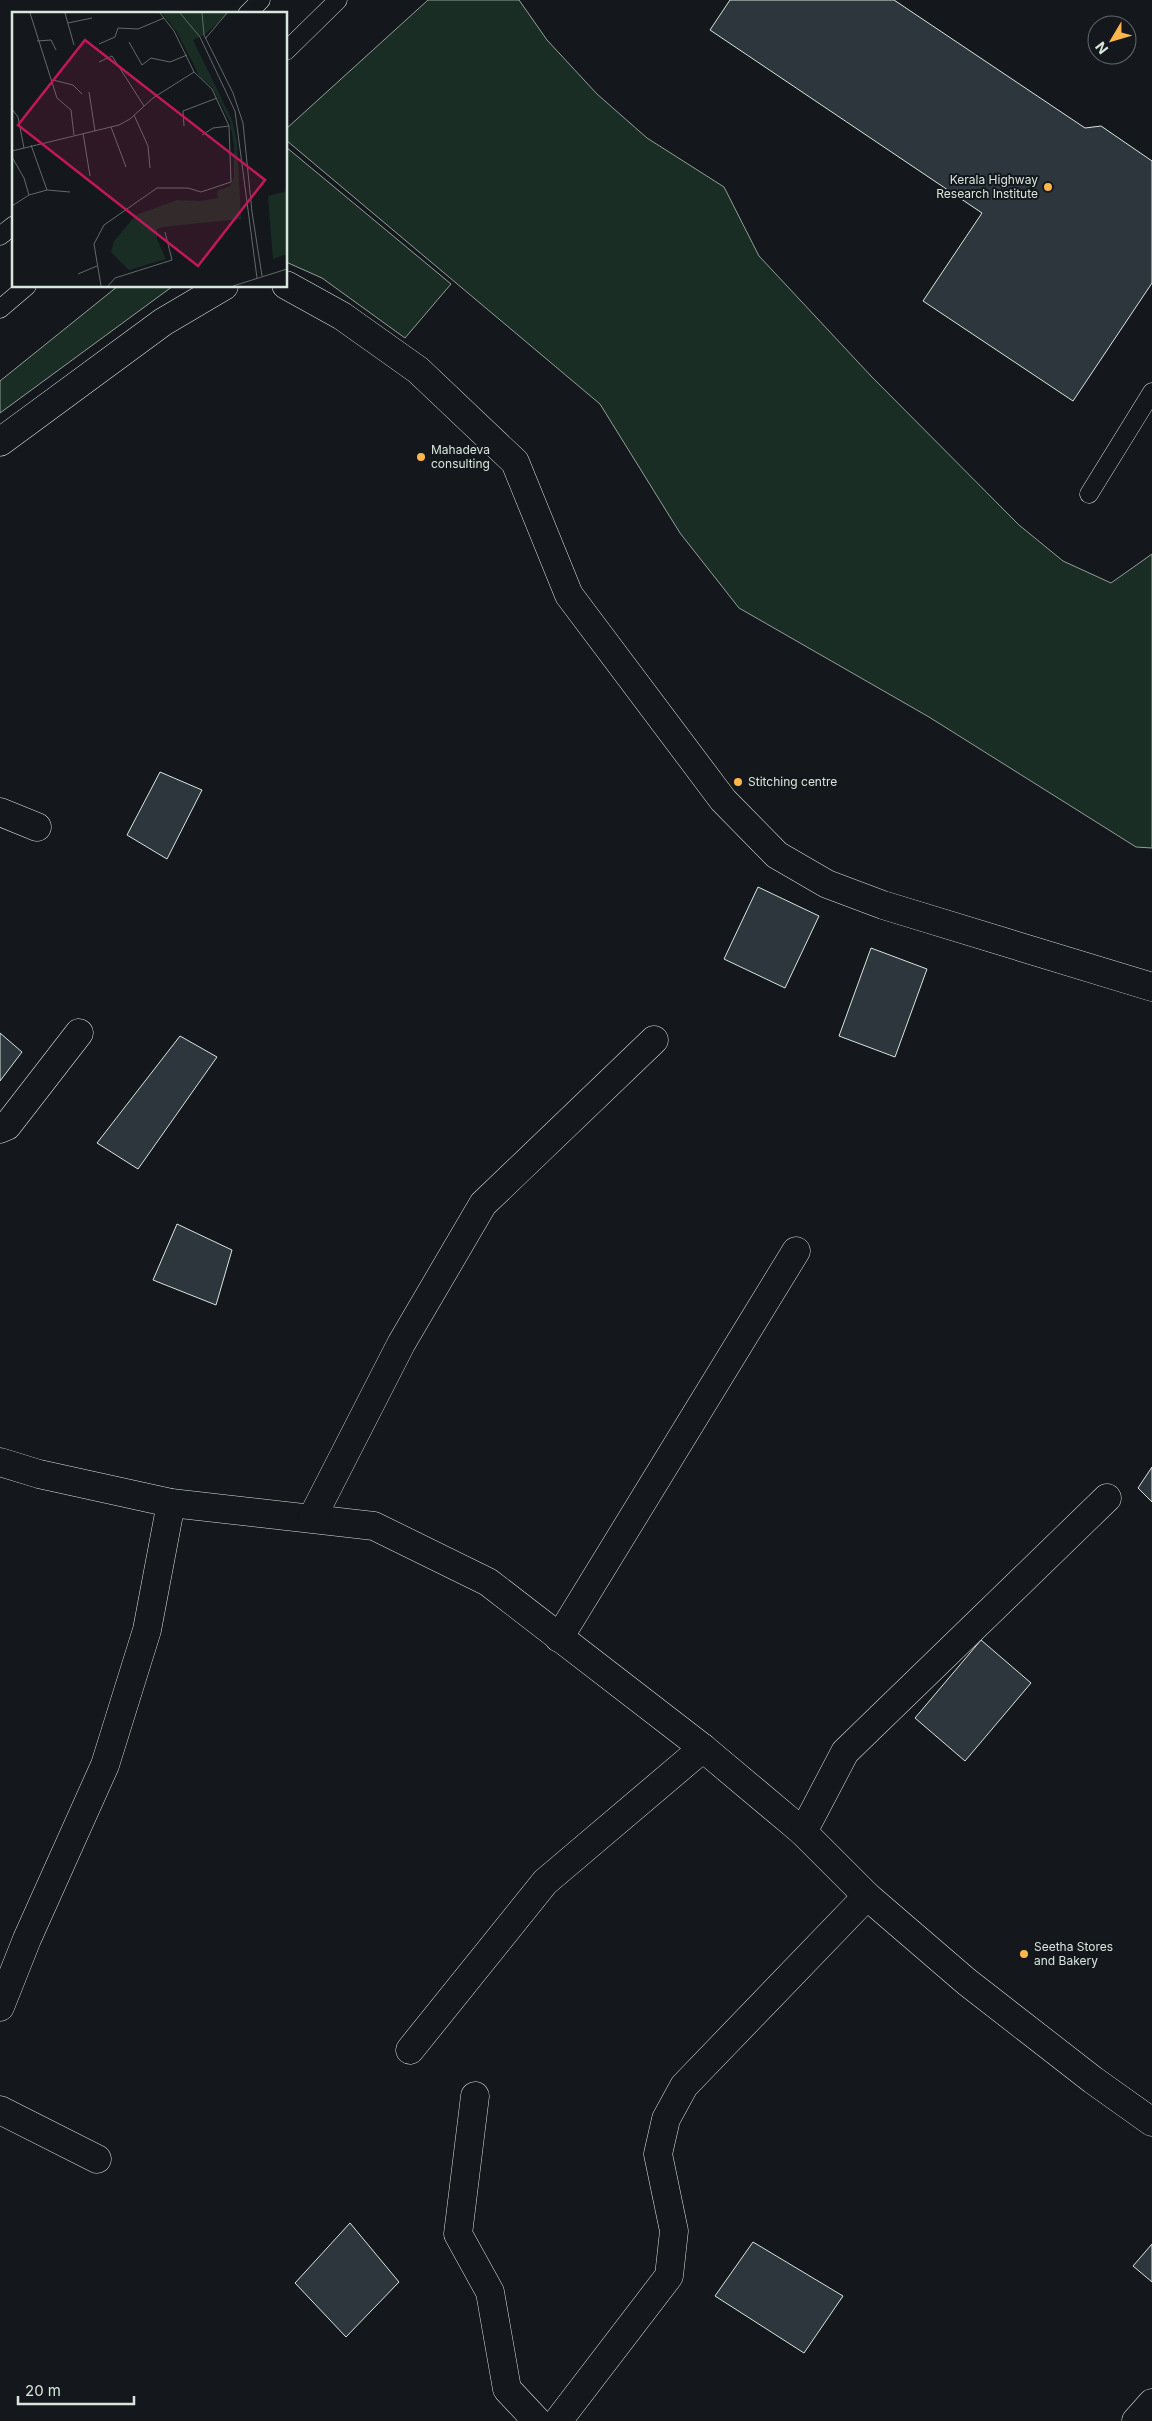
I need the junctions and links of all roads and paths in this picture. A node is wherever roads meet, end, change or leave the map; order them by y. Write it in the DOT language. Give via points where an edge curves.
graph roads {
  1 [pos="261,0"];
  2 [pos="338,0"];
  3 [pos="249,12"];
  4 [pos="288,49"];
  5 [pos="12,226"];
  6 [pos="0,236"];
  7 [pos="288,286"];
  8 [pos="25,288"];
  9 [pos="221,288"];
  10 [pos="0,309"];
  11 [pos="1152,392"];
  12 [pos="0,442"];
  13 [pos="1089,494"];
  14 [pos="0,812"];
  15 [pos="37,827"];
  16 [pos="1152,988"];
  17 [pos="80,1033"];
  18 [pos="654,1040"];
  19 [pos="0,1129"];
  20 [pos="796,1251"];
  21 [pos="0,1462"];
  22 [pos="1107,1498"];
  23 [pos="171,1503"];
  24 [pos="312,1518"];
  25 [pos="559,1638"];
  26 [pos="702,1748"];
  27 [pos="802,1832"];
  28 [pos="867,1896"];
  29 [pos="0,2007"];
  30 [pos="410,2050"];
  31 [pos="475,2096"];
  32 [pos="0,2110"];
  33 [pos="1152,2122"];
  34 [pos="97,2159"];
  35 [pos="1152,2403"];
  36 [pos="537,2421"];
  37 [pos="558,2421"];
  38 [pos="1136,2421"];
  1 -- 3 [label="lane"];
  2 -- 4 [label="lane"];
  5 -- 6 [label="lane"];
  7 -- 16 [label="street" via="342,316 418,370 515,462 568,595 722,800 777,856 827,884 883,905"];
  8 -- 10 [label="lane"];
  9 -- 12 [label="street" via="163,322"];
  11 -- 13 [label="lane"];
  14 -- 15 [label="street"];
  17 -- 19 [label="street" via="7,1126"];
  18 -- 24 [label="street" via="483,1204 402,1344"];
  20 -- 25 [label="street"];
  21 -- 23 [label="street" via="39,1474"];
  22 -- 27 [label="street" via="845,1752"];
  23 -- 24 [label="street"];
  23 -- 29 [label="street" via="147,1630 105,1765"];
  24 -- 25 [label="street" via="374,1526 488,1582"];
  25 -- 26 [label="street"];
  26 -- 27 [label="street"];
  26 -- 30 [label="street" via="545,1882"];
  27 -- 28 [label="street"];
  28 -- 33 [label="street" via="967,1982"];
  28 -- 37 [label="street" via="684,2086 666,2119 658,2154 674,2231 669,2276"];
  31 -- 36 [label="street" via="458,2234 490,2292 507,2389"];
  32 -- 34 [label="street"];
  35 -- 38 [label="street"];
}
